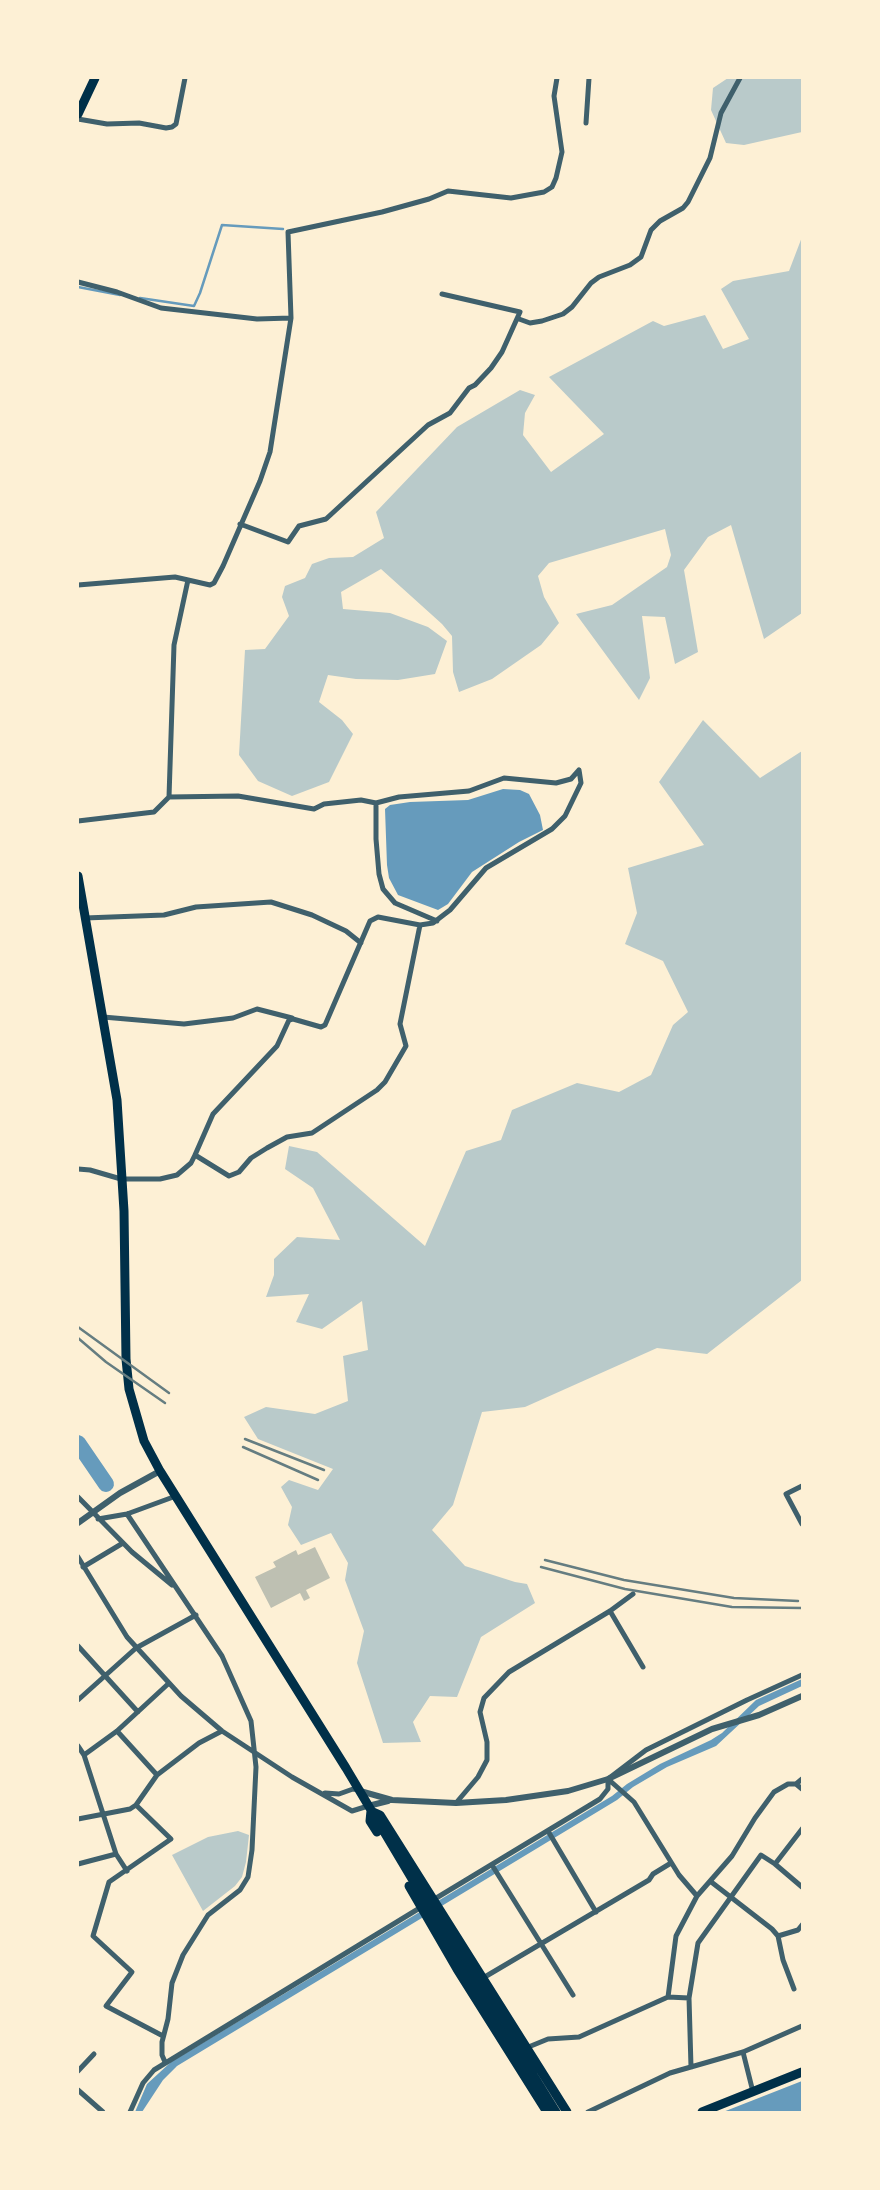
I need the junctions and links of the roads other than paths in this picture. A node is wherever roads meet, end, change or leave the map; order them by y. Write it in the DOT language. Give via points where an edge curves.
graph roads {
  1 [pos="95,78"];
  2 [pos="186,78"];
  3 [pos="557,78"];
  4 [pos="590,78"];
  5 [pos="740,78"];
  6 [pos="78,114"];
  7 [pos="78,119"];
  8 [pos="586,122"];
  9 [pos="78,282"];
  10 [pos="442,294"];
  11 [pos="291,318"];
  12 [pos="518,319"];
  13 [pos="240,524"];
  14 [pos="188,580"];
  15 [pos="78,585"];
  16 [pos="169,798"];
  17 [pos="376,803"];
  18 [pos="78,821"];
  19 [pos="78,876"];
  20 [pos="85,918"];
  21 [pos="437,921"];
  22 [pos="420,925"];
  23 [pos="361,943"];
  24 [pos="103,1017"];
  25 [pos="293,1019"];
  26 [pos="195,1155"];
  27 [pos="78,1169"];
  28 [pos="122,1179"];
  29 [pos="160,1471"];
  30 [pos="802,1486"];
  31 [pos="176,1496"];
  32 [pos="78,1497"];
  33 [pos="92,1512"];
  34 [pos="127,1514"];
  35 [pos="98,1519"];
  36 [pos="78,1523"];
  37 [pos="802,1524"];
  38 [pos="123,1543"];
  39 [pos="78,1556"];
  40 [pos="83,1567"];
  41 [pos="180,1593"];
  42 [pos="633,1594"];
  43 [pos="610,1611"];
  44 [pos="196,1615"];
  45 [pos="78,1646"];
  46 [pos="136,1648"];
  47 [pos="643,1667"];
  48 [pos="802,1675"];
  49 [pos="105,1676"];
  50 [pos="168,1684"];
  51 [pos="802,1696"];
  52 [pos="78,1700"];
  53 [pos="138,1712"];
  54 [pos="117,1731"];
  55 [pos="222,1731"];
  56 [pos="78,1746"];
  57 [pos="255,1753"];
  58 [pos="84,1755"];
  59 [pos="157,1775"];
  60 [pos="608,1779"];
  61 [pos="802,1779"];
  62 [pos="796,1784"];
  63 [pos="802,1789"];
  64 [pos="317,1790"];
  65 [pos="359,1790"];
  66 [pos="392,1800"];
  67 [pos="456,1803"];
  68 [pos="136,1805"];
  69 [pos="370,1809"];
  70 [pos="104,1813"];
  71 [pos="78,1819"];
  72 [pos="802,1828"];
  73 [pos="548,1831"];
  74 [pos="116,1854"];
  75 [pos="671,1863"];
  76 [pos="78,1864"];
  77 [pos="775,1864"];
  78 [pos="492,1865"];
  79 [pos="127,1871"];
  80 [pos="710,1881"];
  81 [pos="802,1886"];
  82 [pos="697,1896"];
  83 [pos="730,1898"];
  84 [pos="427,1904"];
  85 [pos="596,1912"];
  86 [pos="802,1925"];
  87 [pos="778,1936"];
  88 [pos="541,1945"];
  89 [pos="483,1978"];
  90 [pos="794,1989"];
  91 [pos="573,1995"];
  92 [pos="668,1997"];
  93 [pos="689,1998"];
  94 [pos="802,2026"];
  95 [pos="163,2036"];
  96 [pos="527,2050"];
  97 [pos="743,2052"];
  98 [pos="94,2054"];
  99 [pos="514,2060"];
  100 [pos="165,2062"];
  101 [pos="691,2067"];
  102 [pos="78,2071"];
  103 [pos="802,2072"];
  104 [pos="78,2090"];
  105 [pos="753,2092"];
  106 [pos="103,2112"];
  107 [pos="130,2112"];
  108 [pos="546,2112"];
  109 [pos="556,2112"];
  110 [pos="567,2112"];
  111 [pos="588,2112"];
  112 [pos="702,2112"];
  1 -- 6 [label="highway"];
  2 -- 7 [label="street" via="176,124 172,127 107,124"];
  3 -- 11 [label="street" via="554,96 562,152 552,187 531,196 511,198 448,191 382,212 288,232"];
  4 -- 8 [label="street"];
  5 -- 12 [label="street" via="721,113 710,158 688,202 651,230 641,257 630,265 599,276 563,314 536,322"];
  9 -- 11 [label="street" via="161,308 256,319"];
  10 -- 12 [label="street" via="520,312"];
  11 -- 13 [label="street" via="270,452"];
  12 -- 13 [label="street" via="491,368 469,388 450,413 428,425 326,519 299,526 288,542"];
  13 -- 14 [label="street" via="214,583"];
  14 -- 15 [label="street" via="175,577"];
  14 -- 16 [label="street" via="174,646"];
  16 -- 17 [label="street" via="238,796 314,809 324,804 361,800"];
  16 -- 18 [label="street" via="154,812"];
  17 -- 21 [label="street" via="379,874 386,894 395,903"];
  17 -- 21 [label="street" via="399,797 469,791 504,778 556,783 571,779 579,770 581,784 565,816 552,829 486,868"];
  19 -- 20 [label="highway"];
  20 -- 23 [label="street" via="164,915 196,907 271,902 312,915"];
  20 -- 24 [label="highway"];
  21 -- 22 [label="street"];
  22 -- 23 [label="street" via="378,916 370,921"];
  22 -- 26 [label="street" via="400,1024 406,1046 382,1086 312,1133 288,1137 267,1148 251,1158 235,1175 218,1171"];
  23 -- 25 [label="street" via="325,1025 321,1027"];
  24 -- 25 [label="street" via="184,1024 233,1018 257,1009"];
  24 -- 28 [label="highway" via="117,1100"];
  25 -- 26 [label="street" via="289,1020 277,1046 213,1114"];
  26 -- 28 [label="street" via="177,1176"];
  27 -- 28 [label="street"];
  28 -- 29 [label="highway" via="129,1389 144,1441"];
  29 -- 31 [label="highway"];
  29 -- 33 [label="street"];
  30 -- 37 [label="street" via="786,1494"];
  31 -- 34 [label="street"];
  31 -- 65 [label="highway"];
  32 -- 33 [label="street"];
  33 -- 35 [label="street"];
  33 -- 36 [label="street"];
  34 -- 35 [label="street"];
  34 -- 41 [label="street"];
  35 -- 38 [label="street"];
  38 -- 40 [label="street"];
  38 -- 41 [label="street"];
  39 -- 40 [label="street"];
  40 -- 46 [label="street"];
  41 -- 44 [label="street"];
  42 -- 43 [label="street"];
  43 -- 47 [label="street"];
  43 -- 67 [label="street" via="509,1672 484,1698 480,1712 487,1742 487,1760 478,1777"];
  44 -- 46 [label="street"];
  44 -- 57 [label="street" via="219,1649 245,1703"];
  45 -- 49 [label="street"];
  46 -- 49 [label="street"];
  46 -- 50 [label="street"];
  48 -- 60 [label="street" via="661,1741"];
  49 -- 52 [label="street"];
  49 -- 53 [label="street"];
  50 -- 53 [label="street"];
  50 -- 55 [label="street"];
  51 -- 60 [label="street" via="759,1715 708,1731 637,1768"];
  53 -- 54 [label="street"];
  54 -- 58 [label="street"];
  54 -- 59 [label="street"];
  55 -- 57 [label="street"];
  55 -- 59 [label="street" via="198,1742"];
  56 -- 58 [label="street"];
  57 -- 64 [label="street"];
  57 -- 95 [label="street" via="248,1877 240,1890 208,1915 183,1955 172,1984"];
  58 -- 70 [label="street"];
  59 -- 68 [label="street"];
  60 -- 67 [label="street" via="568,1791 526,1798"];
  60 -- 73 [label="street" via="608,1789 600,1799"];
  60 -- 75 [label="street" via="634,1802"];
  61 -- 62 [label="street"];
  62 -- 63 [label="street"];
  62 -- 80 [label="street" via="786,1784 774,1792 732,1856"];
  64 -- 65 [label="street" via="334,1794 349,1789"];
  64 -- 69 [label="street" via="352,1811"];
  65 -- 66 [label="street"];
  65 -- 69 [label="highway"];
  66 -- 67 [label="street"];
  66 -- 69 [label="street"];
  68 -- 70 [label="street"];
  68 -- 79 [label="street" via="171,1839"];
  69 -- 84 [label="highway"];
  70 -- 71 [label="street"];
  70 -- 74 [label="street"];
  72 -- 77 [label="street"];
  73 -- 78 [label="street"];
  73 -- 85 [label="street"];
  74 -- 76 [label="street"];
  74 -- 79 [label="street"];
  75 -- 82 [label="street"];
  75 -- 85 [label="street"];
  77 -- 81 [label="street"];
  77 -- 83 [label="street" via="761,1855"];
  78 -- 84 [label="street"];
  78 -- 88 [label="street"];
  79 -- 95 [label="street" via="109,1882 92,1936 132,1972 106,2006"];
  80 -- 82 [label="street"];
  80 -- 83 [label="street"];
  82 -- 92 [label="street" via="676,1936"];
  83 -- 87 [label="street"];
  83 -- 93 [label="street" via="698,1943"];
  84 -- 89 [label="highway"];
  84 -- 99 [label="highway"];
  84 -- 100 [label="street"];
  84 -- 109 [label="highway"];
  85 -- 88 [label="street"];
  86 -- 87 [label="street" via="798,1930"];
  87 -- 90 [label="street"];
  88 -- 89 [label="street"];
  88 -- 91 [label="street"];
  89 -- 96 [label="highway"];
  92 -- 93 [label="street"];
  92 -- 96 [label="street" via="579,2037 548,2039"];
  93 -- 101 [label="street"];
  94 -- 97 [label="street"];
  95 -- 100 [label="street" via="161,2048"];
  96 -- 99 [label="street"];
  96 -- 110 [label="highway"];
  97 -- 101 [label="street"];
  97 -- 105 [label="street"];
  98 -- 102 [label="street"];
  99 -- 108 [label="highway"];
  100 -- 107 [label="street" via="145,2080"];
  101 -- 111 [label="street"];
  103 -- 105 [label="highway"];
  104 -- 106 [label="street"];
  105 -- 112 [label="highway"];
}
